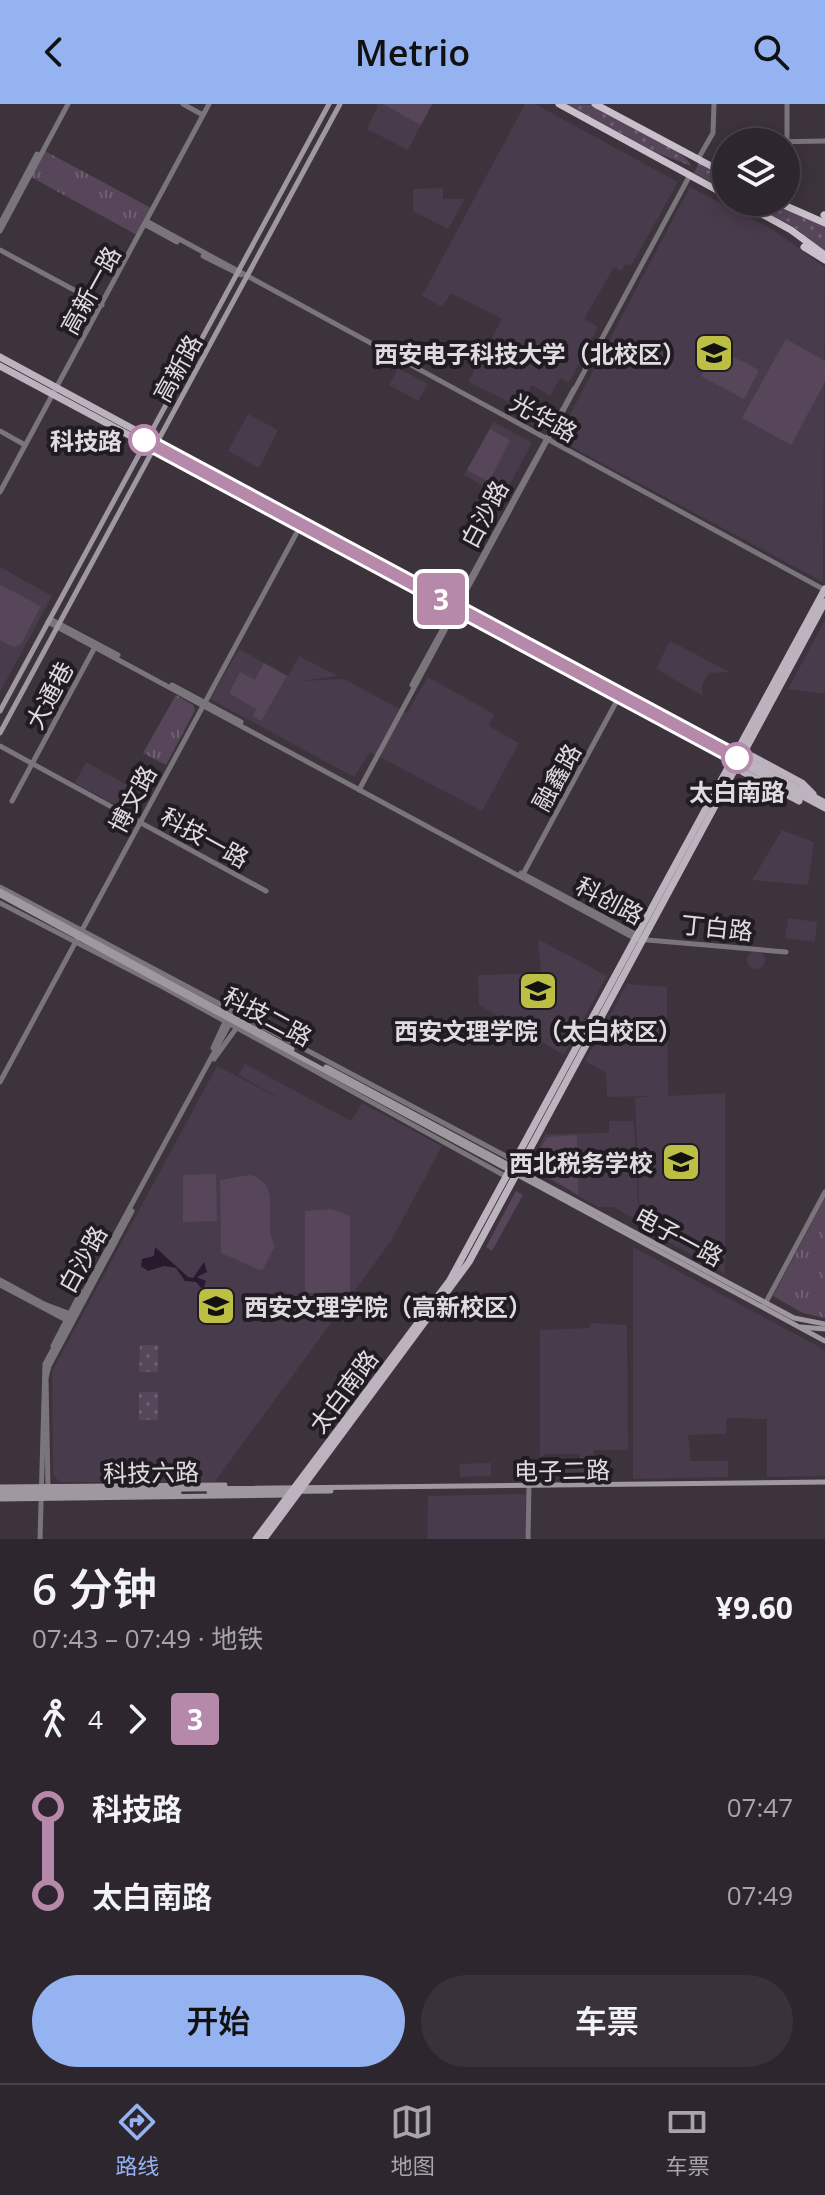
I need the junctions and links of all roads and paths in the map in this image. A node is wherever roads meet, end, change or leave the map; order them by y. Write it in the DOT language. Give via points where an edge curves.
graph roads {
  1 [pos="66,104"];
  2 [pos="183,104"];
  3 [pos="209,104"];
  4 [pos="329,104"];
  5 [pos="340,104"];
  6 [pos="559,104"];
  7 [pos="595,104"];
  8 [pos="714,104"];
  9 [pos="787,104"];
  10 [pos="203,115"];
  11 [pos="787,128"];
  12 [pos="800,140"];
  13 [pos="825,141"];
  14 [pos="698,159"];
  15 [pos="712,166"];
  16 [pos="690,175"];
  17 [pos="712,187"];
  18 [pos="800,210"];
  19 [pos="761,216"];
  20 [pos="823,219"];
  21 [pos="0,224"];
  22 [pos="147,224"];
  23 [pos="0,231"];
  24 [pos="0,250"];
  25 [pos="825,258"];
  26 [pos="238,272"];
  27 [pos="247,276"];
  28 [pos="102,305"];
  29 [pos="0,357"];
  30 [pos="0,366"];
  31 [pos="55,391"];
  32 [pos="0,431"];
  33 [pos="147,439"];
  34 [pos="548,440"];
  35 [pos="25,445"];
  36 [pos="154,446"];
  37 [pos="0,492"];
  38 [pos="296,534"];
  39 [pos="825,590"];
  40 [pos="825,602"];
  41 [pos="456,607"];
  42 [pos="49,620"];
  43 [pos="57,625"];
  44 [pos="95,647"];
  45 [pos="620,695"];
  46 [pos="204,704"];
  47 [pos="0,711"];
  48 [pos="0,733"];
  49 [pos="0,746"];
  50 [pos="739,760"];
  51 [pos="33,764"];
  52 [pos="359,788"];
  53 [pos="12,801"];
  54 [pos="820,803"];
  55 [pos="140,822"];
  56 [pos="522,876"];
  57 [pos="0,891"];
  58 [pos="266,891"];
  59 [pos="0,903"];
  60 [pos="78,936"];
  61 [pos="639,938"];
  62 [pos="786,952"];
  63 [pos="231,1024"];
  64 [pos="213,1058"];
  65 [pos="0,1082"];
  66 [pos="513,1170"];
  67 [pos="825,1192"];
  68 [pos="0,1282"];
  69 [pos="764,1306"];
  70 [pos="68,1319"];
  71 [pos="825,1326"];
  72 [pos="796,1327"];
  73 [pos="825,1341"];
  74 [pos="825,1484"];
  75 [pos="529,1487"];
  76 [pos="296,1489"];
  77 [pos="0,1493"];
  78 [pos="43,1493"];
  79 [pos="273,1494"];
  80 [pos="276,1511"];
  81 [pos="41,1539"];
  82 [pos="256,1539"];
  83 [pos="264,1539"];
  84 [pos="528,1539"];
  1 -- 21 [label="street"];
  1 -- 23 [label="street"];
  2 -- 10 [label="street"];
  3 -- 10 [label="street, 高新一路"];
  4 -- 26 [label="main road, 高新路"];
  5 -- 27 [label="main road, 高新路"];
  6 -- 16 [label="highway"];
  7 -- 14 [label="highway"];
  8 -- 14 [label="street" via="713,133"];
  9 -- 11 [label="street"];
  10 -- 22 [label="street, 高新一路"];
  12 -- 13 [label="street"];
  14 -- 15 [label="highway"];
  16 -- 17 [label="highway"];
  16 -- 34 [label="street, 白沙路"];
  18 -- 20 [label="highway"];
  19 -- 25 [label="highway"];
  22 -- 26 [label="street, 光华路"];
  22 -- 28 [label="street, 高新一路"];
  24 -- 28 [label="street"];
  26 -- 27 [label="street, 光华路"];
  26 -- 33 [label="main road, 高新路"];
  27 -- 34 [label="street, 光华路"];
  27 -- 36 [label="main road, 高新路"];
  28 -- 31 [label="street, 高新一路"];
  29 -- 31 [label="main road"];
  30 -- 31 [label="main road"];
  31 -- 33 [label="main road"];
  31 -- 35 [label="street, 高新一路"];
  32 -- 35 [label="street"];
  33 -- 36 [label="main road"];
  33 -- 42 [label="main road, 高新路"];
  34 -- 39 [label="street, 光华路"];
  34 -- 41 [label="street, 白沙路"];
  35 -- 37 [label="street, 高新一路"];
  36 -- 41 [label="main road"];
  36 -- 43 [label="main road, 高新路"];
  38 -- 46 [label="street, 博文路"];
  39 -- 50 [label="main road, 太白南路"];
  40 -- 50 [label="main road, 太白南路"];
  41 -- 45 [label="main road"];
  41 -- 52 [label="street, 白沙路"];
  42 -- 43 [label="street, 科创路"];
  42 -- 47 [label="main road, 高新路"];
  43 -- 44 [label="street, 科创路"];
  43 -- 46 [label="street, 科创路"];
  43 -- 48 [label="main road, 高新路"];
  44 -- 46 [label="street, 科创路"];
  44 -- 51 [label="street, 大通巷"];
  45 -- 50 [label="main road"];
  45 -- 56 [label="street, 融鑫路"];
  46 -- 52 [label="street, 科创路"];
  46 -- 55 [label="street, 博文路"];
  49 -- 51 [label="street, 科技一路"];
  50 -- 54 [label="main road"];
  50 -- 61 [label="main road, 太白南路"];
  51 -- 53 [label="street, 大通巷"];
  51 -- 55 [label="street, 科技一路"];
  52 -- 56 [label="street, 科创路"];
  55 -- 58 [label="street, 科技一路"];
  55 -- 60 [label="street, 博文路"];
  56 -- 61 [label="street, 科创路"];
  57 -- 60 [label="main road, 科技二路"];
  59 -- 60 [label="street"];
  60 -- 63 [label="main road, 科技二路"];
  60 -- 63 [label="street"];
  60 -- 65 [label="street, 博文路"];
  60 -- 66 [label="street"];
  61 -- 62 [label="street, 丁白路"];
  61 -- 66 [label="main road, 太白南路"];
  63 -- 64 [label="street, 白沙路"];
  63 -- 66 [label="main road, 科技二路"];
  63 -- 66 [label="street"];
  64 -- 70 [label="street, 白沙路"];
  64 -- 70 [label="street, 白沙路"];
  66 -- 69 [label="main road, 电子一路"];
  66 -- 76 [label="main road, 太白南路" via="451,1290"];
  67 -- 69 [label="street"];
  68 -- 70 [label="street"];
  69 -- 71 [label="main road, 电子一路"];
  69 -- 72 [label="main road, 电子一路"];
  70 -- 78 [label="street, 白沙路" via="46,1378"];
  70 -- 78 [label="street, 白沙路" via="43,1376"];
  71 -- 72 [label="main road, 电子一路"];
  72 -- 73 [label="main road, 电子一路"];
  74 -- 75 [label="main road, 电子二路"];
  75 -- 76 [label="main road, 电子二路"];
  75 -- 84 [label="street"];
  76 -- 78 [label="main road"];
  76 -- 79 [label="main road, 科技六路"];
  76 -- 80 [label="main road, 太白南路"];
  76 -- 83 [label="main road, 太白南路"];
  77 -- 78 [label="main road, 科技六路"];
  78 -- 79 [label="main road, 科技六路"];
  78 -- 81 [label="street, 白沙路"];
  79 -- 80 [label="main road"];
  80 -- 82 [label="main road, 太白南路"];
}
